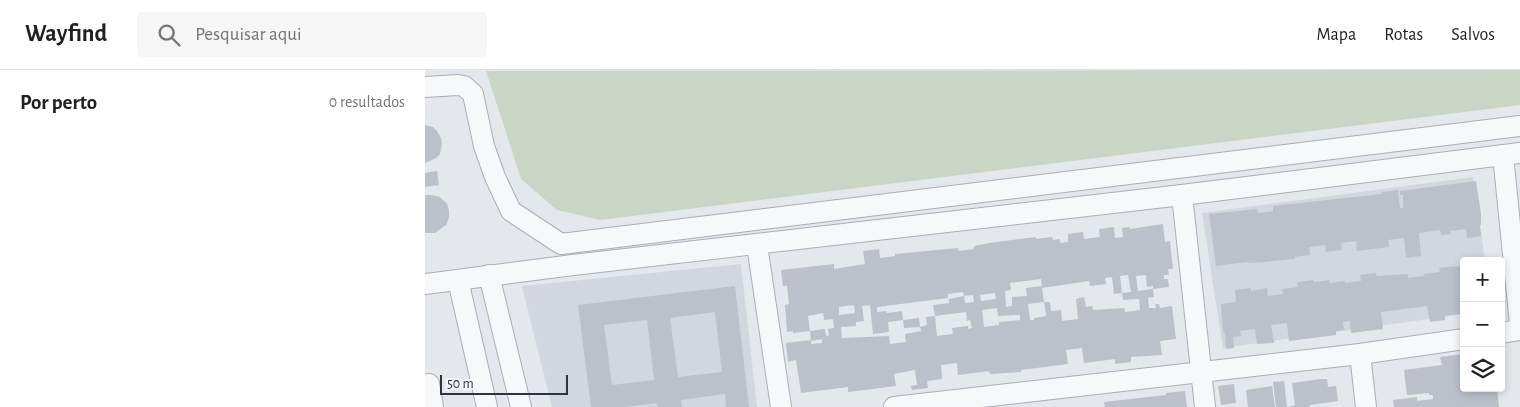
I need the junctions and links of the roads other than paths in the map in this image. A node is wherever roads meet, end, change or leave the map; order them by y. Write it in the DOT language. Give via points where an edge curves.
graph roads {
  1 [pos="425,87"];
  2 [pos="1520,126"];
  3 [pos="1512,154"];
  4 [pos="1182,195"];
  5 [pos="757,245"];
  6 [pos="489,275"];
  7 [pos="458,280"];
  8 [pos="425,284"];
  9 [pos="1520,324"];
  10 [pos="1520,330"];
  11 [pos="1505,332"];
  12 [pos="1460,340"];
  13 [pos="1359,354"];
  14 [pos="1201,372"];
  15 [pos="429,384"];
  16 [pos="433,407"];
  17 [pos="487,407"];
  18 [pos="521,407"];
  19 [pos="781,407"];
  20 [pos="894,407"];
  21 [pos="1205,407"];
  22 [pos="1366,407"];
  1 -- 2 [label="street" via="458,85 473,94 484,146 511,211 561,244"];
  3 -- 4 [label="street"];
  3 -- 9 [label="street"];
  4 -- 5 [label="street"];
  4 -- 14 [label="street"];
  5 -- 6 [label="street"];
  5 -- 19 [label="street"];
  6 -- 7 [label="street"];
  6 -- 18 [label="street"];
  7 -- 8 [label="street"];
  7 -- 17 [label="street"];
  10 -- 11 [label="street"];
  12 -- 13 [label="street"];
  13 -- 14 [label="street"];
  13 -- 22 [label="street"];
  14 -- 20 [label="street"];
  14 -- 21 [label="street"];
  15 -- 16 [label="street"];
}
